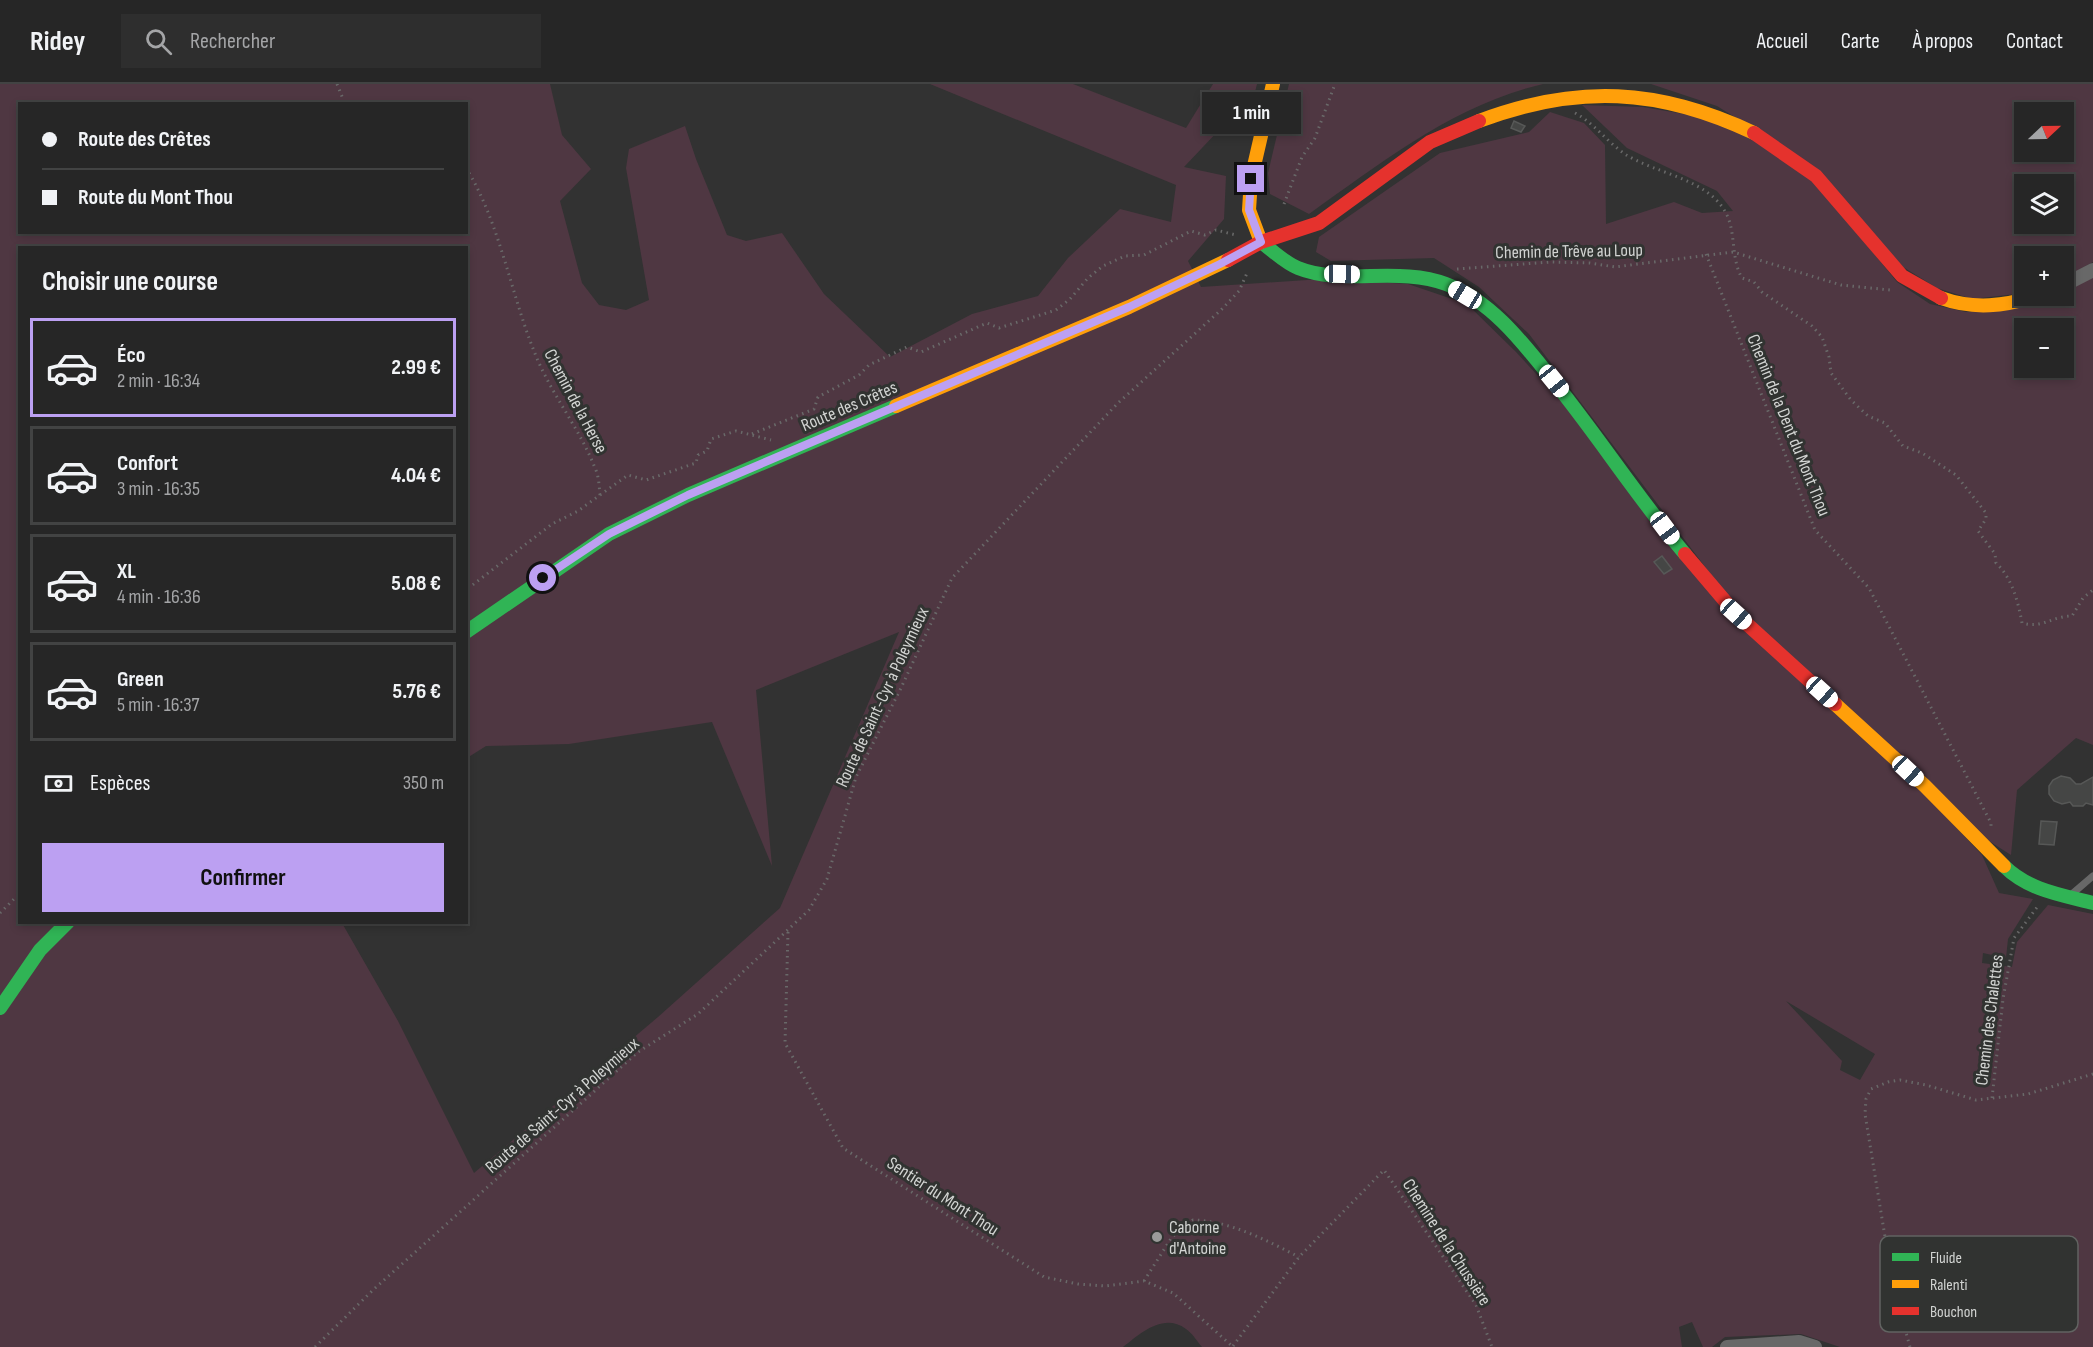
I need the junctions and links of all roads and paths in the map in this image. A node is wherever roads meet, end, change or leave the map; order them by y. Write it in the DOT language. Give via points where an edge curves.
graph roads {
  1 [pos="337,84"];
  2 [pos="1273,84"];
  3 [pos="1335,84"];
  4 [pos="1549,100"];
  5 [pos="344,102"];
  6 [pos="468,172"];
  7 [pos="1284,204"];
  8 [pos="1261,242"];
  9 [pos="1733,252"];
  10 [pos="1706,254"];
  11 [pos="1450,270"];
  12 [pos="2093,270"];
  13 [pos="2074,280"];
  14 [pos="1899,291"];
  15 [pos="2014,302"];
  16 [pos="752,434"];
  17 [pos="795,448"];
  18 [pos="600,495"];
  19 [pos="468,588"];
  20 [pos="2093,590"];
  21 [pos="468,631"];
  22 [pos="1987,850"];
  23 [pos="2093,876"];
  24 [pos="2049,892"];
  25 [pos="18,895"];
  26 [pos="2068,898"];
  27 [pos="2093,903"];
  28 [pos="0,913"];
  29 [pos="66,924"];
  30 [pos="788,932"];
  31 [pos="0,1008"];
  32 [pos="2093,1074"];
  33 [pos="1992,1098"];
  34 [pos="1884,1236"];
  35 [pos="1299,1257"];
  36 [pos="1144,1281"];
  37 [pos="1906,1332"];
  38 [pos="1232,1346"];
  39 [pos="315,1347"];
  40 [pos="1492,1347"];
  41 [pos="1727,1347"];
  42 [pos="1815,1347"];
  43 [pos="1910,1347"];
  1 -- 5 [label="path"];
  2 -- 8 [label="street" via="1251,179 1249,210"];
  3 -- 7 [label="path"];
  4 -- 8 [label="street, Route des Crêtes" via="1492,116 1430,142 1319,223"];
  4 -- 9 [label="path" via="1585,119 1625,155 1686,180 1714,199 1727,216"];
  4 -- 15 [label="street, Route des Crêtes" via="1587,93 1644,96 1716,115 1764,138 1816,176 1902,276 1919,288 1964,306 1993,307"];
  6 -- 18 [label="path, Chemin de la Herse" via="487,211 533,351 596,470"];
  8 -- 16 [label="path" via="1216,230 1205,234 1191,231 1143,255 1125,256 1103,266 1056,310 999,328 987,323 921,352 907,347 818,397 814,409"];
  8 -- 17 [label="street, Route des Crêtes" via="1129,307"];
  8 -- 22 [label="street" via="1297,268 1322,274 1415,276 1447,284 1482,305 1514,332 1679,547 1736,614 1925,786"];
  8 -- 30 [label="path, Route de Saint-Cyr à Poleymieux" via="1239,291 1118,403 952,578 856,777 827,879 809,910"];
  9 -- 10 [label="path, Chemin de Trêve au Loup"];
  9 -- 14 [label="path, Chemin de Trêve au Loup" via="1841,285"];
  9 -- 20 [label="path" via="1742,278 1754,282 1822,337 1831,373 1851,400 1868,416 1885,423 1903,446 1956,474 1986,513 1978,531 1995,554 1996,563 2018,600 2022,623 2035,626 2072,616"];
  10 -- 11 [label="path, Chemin de Trêve au Loup" via="1615,267 1550,262"];
  10 -- 22 [label="path, Chemin de la Dent du Mont Thou" via="1815,530 1869,588 1992,823"];
  12 -- 13 [label="street"];
  16 -- 17 [label="path"];
  16 -- 18 [label="path" via="736,430 711,439 696,463 646,480 628,476"];
  17 -- 21 [label="street, Route des Crêtes" via="609,534"];
  18 -- 19 [label="path" via="552,524"];
  22 -- 24 [label="street" via="2017,879"];
  23 -- 26 [label="lane"];
  24 -- 26 [label="street"];
  24 -- 33 [label="path, Chemin des Chalettes" via="2014,938"];
  25 -- 28 [label="path"];
  26 -- 27 [label="street"];
  29 -- 31 [label="street" via="40,950"];
  30 -- 36 [label="path, Sentier du Mont Thou" via="785,1043 843,1148 1044,1277 1105,1286"];
  30 -- 39 [label="path, Route de Saint-Cyr à Poleymieux" via="698,1014 638,1052"];
  32 -- 33 [label="path" via="2028,1094"];
  33 -- 34 [label="path, Chemin des Chalettes" via="1976,1100 1900,1080 1871,1089 1865,1114"];
  35 -- 36 [label="path" via="1216,1220 1193,1220 1172,1237"];
  35 -- 38 [label="path, Chemine de la Chussière"];
  35 -- 40 [label="path, Chemine de la Chussière" via="1384,1170 1476,1305"];
  36 -- 38 [label="path, Sentier du Mont Thou" via="1173,1293"];
  37 -- 43 [label="path, Chemin des Chalettes"];
  41 -- 42 [label="street" via="1799,1342"];
}
